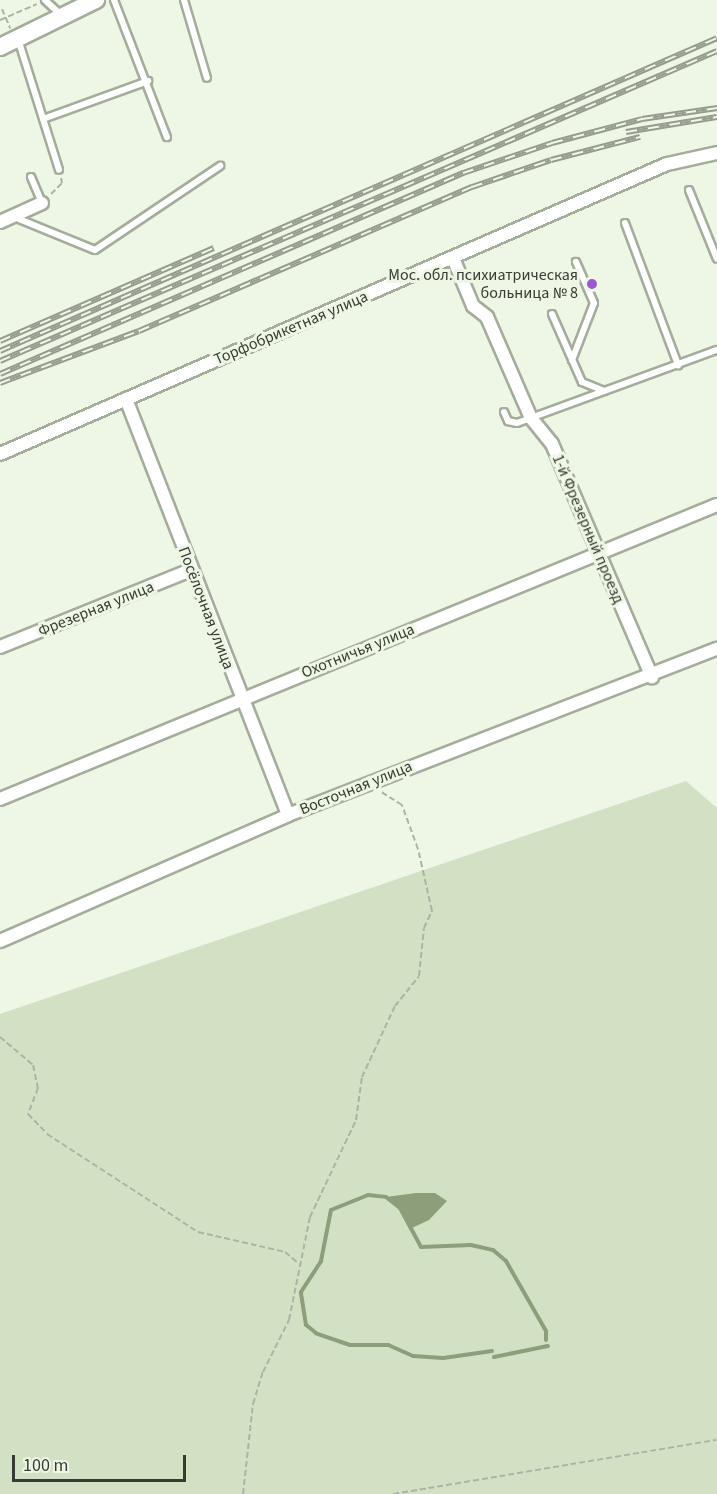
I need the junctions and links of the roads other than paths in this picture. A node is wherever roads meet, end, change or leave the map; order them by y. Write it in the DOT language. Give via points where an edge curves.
graph roads {
  1 [pos="45,0"];
  2 [pos="96,0"];
  3 [pos="114,0"];
  4 [pos="184,0"];
  5 [pos="63,17"];
  6 [pos="11,42"];
  7 [pos="207,78"];
  8 [pos="148,81"];
  9 [pos="43,119"];
  10 [pos="167,137"];
  11 [pos="717,153"];
  12 [pos="220,166"];
  13 [pos="59,170"];
  14 [pos="31,177"];
  15 [pos="689,190"];
  16 [pos="42,203"];
  17 [pos="13,217"];
  18 [pos="0,222"];
  19 [pos="625,222"];
  20 [pos="453,258"];
  21 [pos="717,259"];
  22 [pos="576,262"];
  23 [pos="552,314"];
  24 [pos="717,350"];
  25 [pos="572,360"];
  26 [pos="678,364"];
  27 [pos="604,392"];
  28 [pos="126,399"];
  29 [pos="504,412"];
  30 [pos="531,418"];
  31 [pos="0,454"];
  32 [pos="717,505"];
  33 [pos="599,553"];
  34 [pos="191,570"];
  35 [pos="0,647"];
  36 [pos="717,649"];
  37 [pos="652,677"];
  38 [pos="241,699"];
  39 [pos="0,799"];
  40 [pos="288,815"];
  41 [pos="0,941"];
  1 -- 5 [label="lane"];
  2 -- 5 [label="street"];
  3 -- 8 [label="lane"];
  4 -- 7 [label="lane"];
  5 -- 6 [label="street"];
  6 -- 9 [label="lane"];
  8 -- 9 [label="lane"];
  8 -- 10 [label="lane"];
  9 -- 13 [label="lane"];
  11 -- 20 [label="street, Торфобрикетная улица" via="667,165"];
  12 -- 17 [label="lane" via="95,250"];
  14 -- 16 [label="lane"];
  15 -- 21 [label="lane"];
  16 -- 17 [label="street"];
  17 -- 18 [label="street"];
  19 -- 26 [label="lane"];
  20 -- 28 [label="street, Торфобрикетная улица"];
  20 -- 30 [label="street, 1-й Фрезерный проезд" via="473,306 487,317"];
  22 -- 25 [label="lane" via="594,303"];
  23 -- 25 [label="lane"];
  24 -- 26 [label="lane"];
  25 -- 27 [label="lane" via="582,382"];
  26 -- 27 [label="lane"];
  27 -- 30 [label="lane"];
  28 -- 31 [label="street, Торфобрикетная улица"];
  28 -- 34 [label="street, Посёлочная улица"];
  29 -- 30 [label="lane" via="508,421 517,423"];
  30 -- 33 [label="street, 1-й Фрезерный проезд" via="552,444"];
  32 -- 33 [label="street, Охотничья улица"];
  33 -- 37 [label="street, 1-й Фрезерный проезд"];
  33 -- 38 [label="street, Охотничья улица"];
  34 -- 35 [label="street, Фрезерная улица"];
  34 -- 38 [label="street, Посёлочная улица"];
  36 -- 37 [label="street, Восточная улица"];
  37 -- 40 [label="street, Восточная улица" via="640,676"];
  38 -- 39 [label="street, Охотничья улица"];
  38 -- 40 [label="street, Посёлочная улица"];
  40 -- 41 [label="street, Восточная улица"];
}
